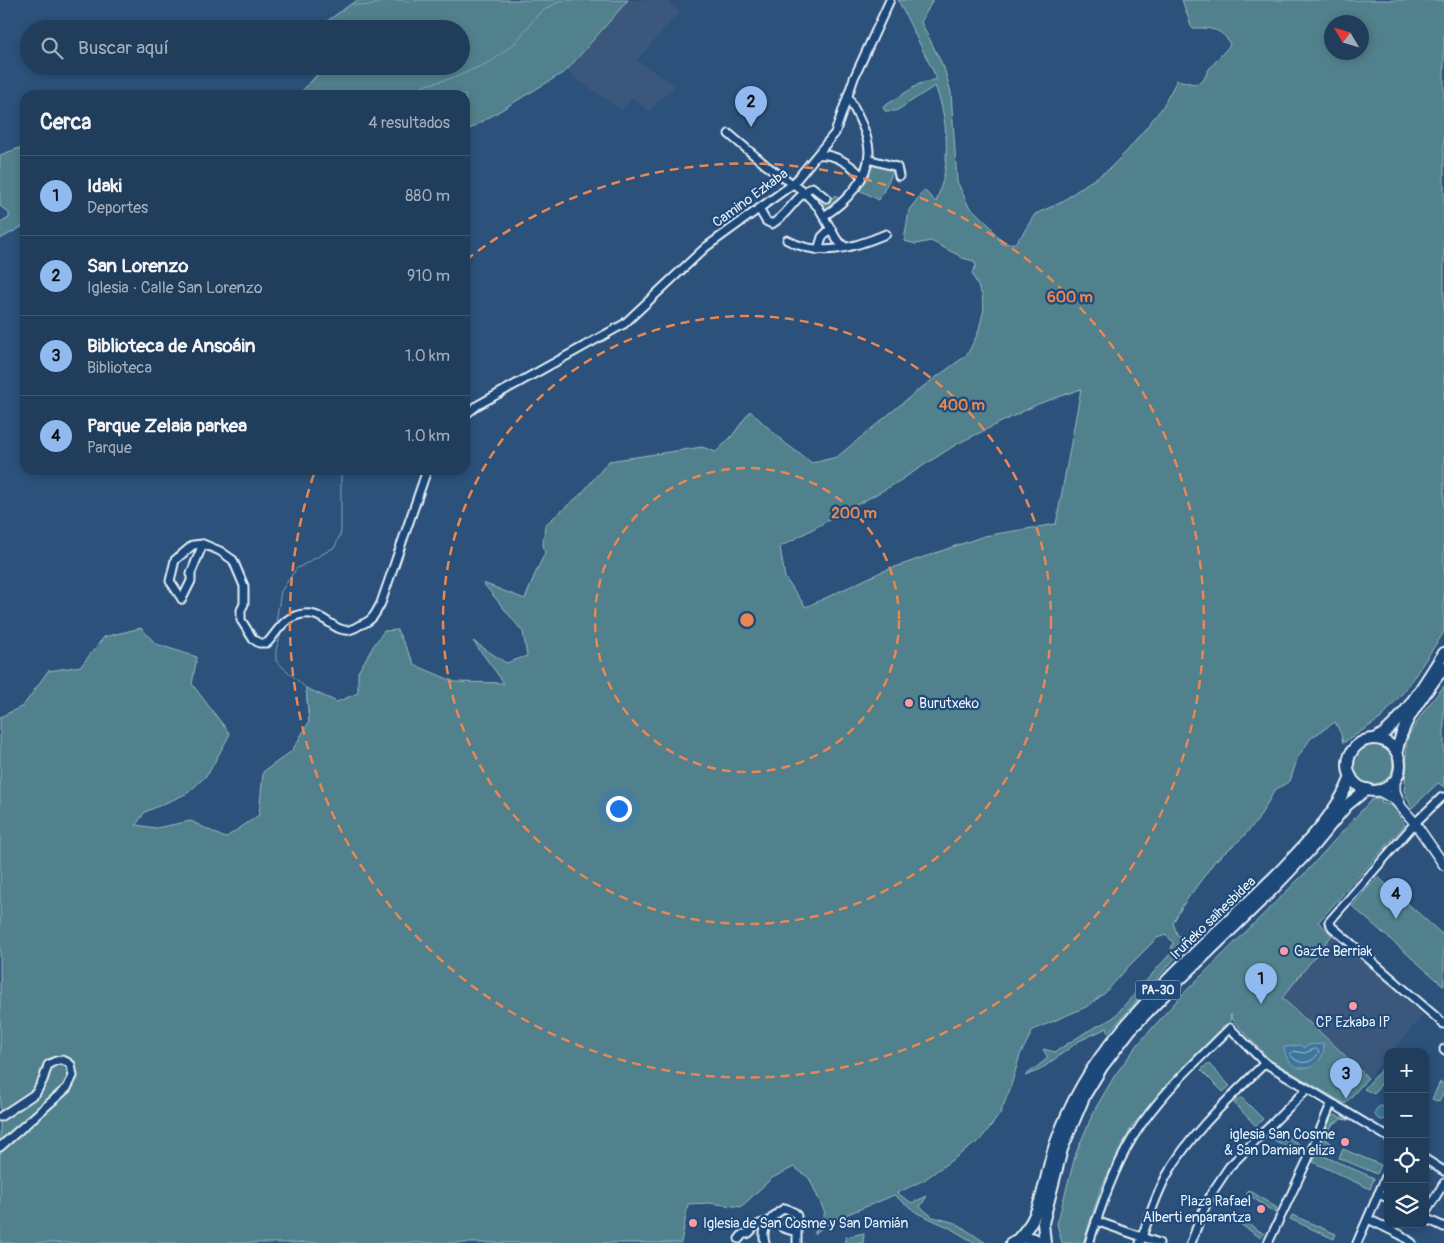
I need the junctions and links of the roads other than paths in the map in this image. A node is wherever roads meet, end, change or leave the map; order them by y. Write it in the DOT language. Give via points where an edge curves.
graph roads {
  1 [pos="890,0"];
  2 [pos="848,96"];
  3 [pos="729,134"];
  4 [pos="818,155"];
  5 [pos="868,159"];
  6 [pos="862,176"];
  7 [pos="899,176"];
  8 [pos="793,184"];
  9 [pos="803,192"];
  10 [pos="826,198"];
  11 [pos="759,209"];
  12 [pos="824,216"];
  13 [pos="832,230"];
  14 [pos="886,234"];
  15 [pos="787,240"];
  16 [pos="845,247"];
  17 [pos="818,250"];
  18 [pos="470,411"];
  19 [pos="426,475"];
  20 [pos="203,544"];
  21 [pos="1444,653"];
  22 [pos="1444,667"];
  23 [pos="1375,739"];
  24 [pos="1397,752"];
  25 [pos="1352,777"];
  26 [pos="1395,780"];
  27 [pos="1367,790"];
  28 [pos="1378,790"];
  29 [pos="1444,797"];
  30 [pos="1400,806"];
  31 [pos="1415,823"];
  32 [pos="1444,865"];
  33 [pos="1444,1024"];
  34 [pos="1265,1063"];
  35 [pos="1308,1089"];
  36 [pos="1331,1104"];
  37 [pos="0,1117"];
  38 [pos="1384,1135"];
  39 [pos="0,1147"];
  40 [pos="1429,1162"];
  41 [pos="1444,1171"];
  42 [pos="1384,1181"];
  43 [pos="1444,1183"];
  44 [pos="1378,1194"];
  45 [pos="1384,1196"];
  46 [pos="1429,1207"];
  47 [pos="1368,1219"];
  48 [pos="1429,1220"];
  49 [pos="1096,1221"];
  50 [pos="768,1222"];
  51 [pos="1444,1227"];
  52 [pos="783,1228"];
  53 [pos="796,1232"];
  54 [pos="739,1239"];
  55 [pos="1141,1240"];
  56 [pos="1014,1241"];
  57 [pos="766,1243"];
  58 [pos="797,1243"];
  59 [pos="1044,1243"];
  60 [pos="1089,1243"];
  61 [pos="1159,1243"];
  62 [pos="1191,1243"];
  63 [pos="1268,1243"];
  64 [pos="1358,1243"];
  65 [pos="1412,1243"];
  1 -- 2 [label="street, Camino Ezkaba"];
  2 -- 4 [label="street, Camino Ezkaba" via="835,133"];
  2 -- 5 [label="street" via="866,138"];
  3 -- 8 [label="street"];
  4 -- 6 [label="street" via="839,159"];
  4 -- 8 [label="street, Camino Ezkaba"];
  5 -- 6 [label="street"];
  5 -- 7 [label="street" via="897,167"];
  6 -- 12 [label="street" via="855,188"];
  8 -- 9 [label="street"];
  8 -- 11 [label="street, Camino Ezkaba"];
  9 -- 10 [label="street" via="812,187"];
  9 -- 11 [label="street" via="772,224 766,221"];
  9 -- 12 [label="street"];
  11 -- 18 [label="street, Camino Ezkaba" via="706,247 624,324"];
  12 -- 13 [label="street"];
  13 -- 16 [label="street"];
  13 -- 17 [label="street" via="822,237"];
  14 -- 16 [label="street"];
  15 -- 17 [label="street" via="806,249"];
  16 -- 17 [label="street"];
  19 -- 20 [label="street" via="374,618 348,630 322,617 300,615 282,623 267,643 259,643 241,620 244,586 233,560"];
  20 -- 20 [label="street" via="193,545 175,560 170,581 182,599"];
  21 -- 23 [label="highway, PA-30" via="1400,718"];
  22 -- 24 [label="highway" via="1408,721"];
  23 -- 24 [label="highway" via="1384,741"];
  23 -- 25 [label="highway, PA-30" via="1354,748 1348,762"];
  24 -- 26 [label="highway" via="1400,767"];
  25 -- 27 [label="highway" via="1355,783"];
  25 -- 56 [label="highway, Iruñeko saihesbidea / PA-30" via="1345,794 1294,855 1153,995 1091,1070 1058,1137 1030,1224"];
  26 -- 28 [label="highway"];
  26 -- 30 [label="main road"];
  27 -- 28 [label="highway"];
  27 -- 59 [label="highway, Iruñeko saihesbidea / PA-30" via="1347,805 1268,894 1131,1029 1102,1067 1062,1149 1043,1223"];
  28 -- 30 [label="main road"];
  29 -- 31 [label="street"];
  30 -- 31 [label="main road"];
  31 -- 32 [label="main road"];
  31 -- 33 [label="street" via="1329,922"];
  34 -- 35 [label="street"];
  34 -- 49 [label="street" via="1230,1028 1152,1110 1118,1166"];
  34 -- 55 [label="street" via="1202,1126 1186,1147 1167,1175"];
  35 -- 36 [label="street"];
  35 -- 62 [label="street" via="1229,1167 1211,1194"];
  36 -- 38 [label="street"];
  36 -- 63 [label="street"];
  37 -- 39 [label="street" via="36,1093 48,1065 63,1060 71,1065 73,1076 67,1088"];
  40 -- 41 [label="street"];
  42 -- 44 [label="street"];
  43 -- 46 [label="street"];
  44 -- 45 [label="street"];
  44 -- 47 [label="street"];
  47 -- 64 [label="street"];
  47 -- 65 [label="street"];
  48 -- 51 [label="street"];
  49 -- 55 [label="street"];
  49 -- 60 [label="street"];
  50 -- 53 [label="street" via="785,1208 797,1216"];
  50 -- 54 [label="street" via="756,1225"];
  50 -- 57 [label="street" via="764,1235"];
  52 -- 53 [label="street"];
  53 -- 58 [label="street"];
  55 -- 61 [label="street"];
  56 -- 59 [label="highway, PA-30" via="1032,1238"];
}
